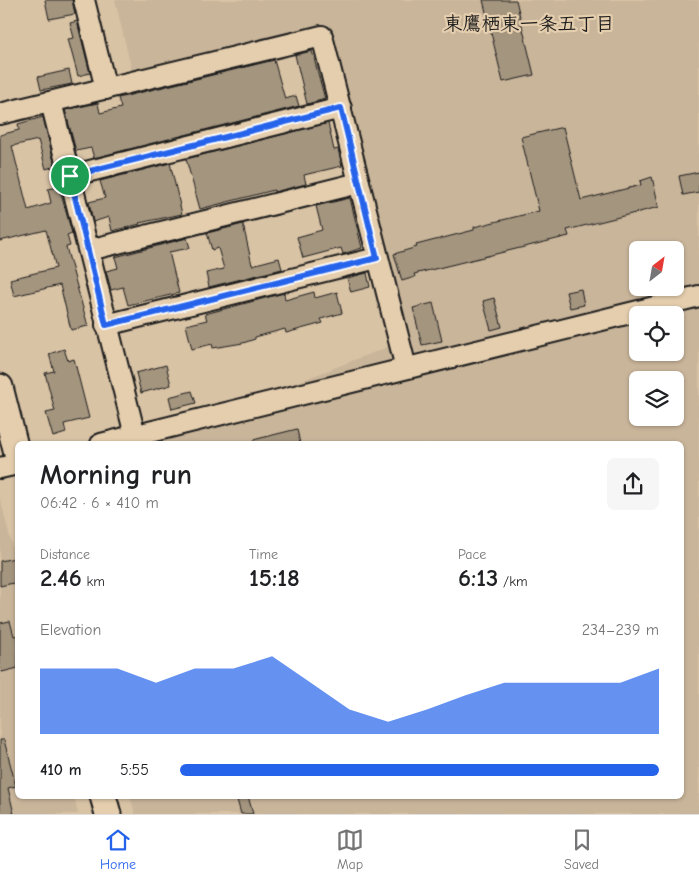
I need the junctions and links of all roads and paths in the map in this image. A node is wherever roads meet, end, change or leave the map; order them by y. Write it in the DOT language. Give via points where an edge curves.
graph roads {
  1 [pos="84,0"];
  2 [pos="106,89"];
  3 [pos="51,102"];
  4 [pos="341,108"];
  5 [pos="0,114"];
  6 [pos="70,176"];
  7 [pos="359,183"];
  8 [pos="89,250"];
  9 [pos="377,258"];
  10 [pos="699,296"];
  11 [pos="106,325"];
  12 [pos="406,368"];
  13 [pos="0,387"];
  14 [pos="135,435"];
  15 [pos="112,441"];
  16 [pos="15,446"];
  17 [pos="15,465"];
  18 [pos="0,468"];
  19 [pos="104,799"];
  20 [pos="108,814"];
  1 -- 2 [label="street"];
  2 -- 3 [label="street"];
  2 -- 4 [label="street" via="322,36"];
  3 -- 5 [label="street"];
  3 -- 6 [label="street"];
  4 -- 6 [label="street"];
  4 -- 7 [label="street"];
  6 -- 8 [label="street"];
  7 -- 8 [label="street"];
  7 -- 9 [label="street"];
  8 -- 11 [label="street"];
  9 -- 11 [label="street"];
  9 -- 12 [label="street"];
  10 -- 12 [label="street"];
  11 -- 14 [label="street"];
  12 -- 14 [label="street"];
  13 -- 16 [label="main road"];
  14 -- 15 [label="street"];
  17 -- 18 [label="street"];
  19 -- 20 [label="main road"];
}
